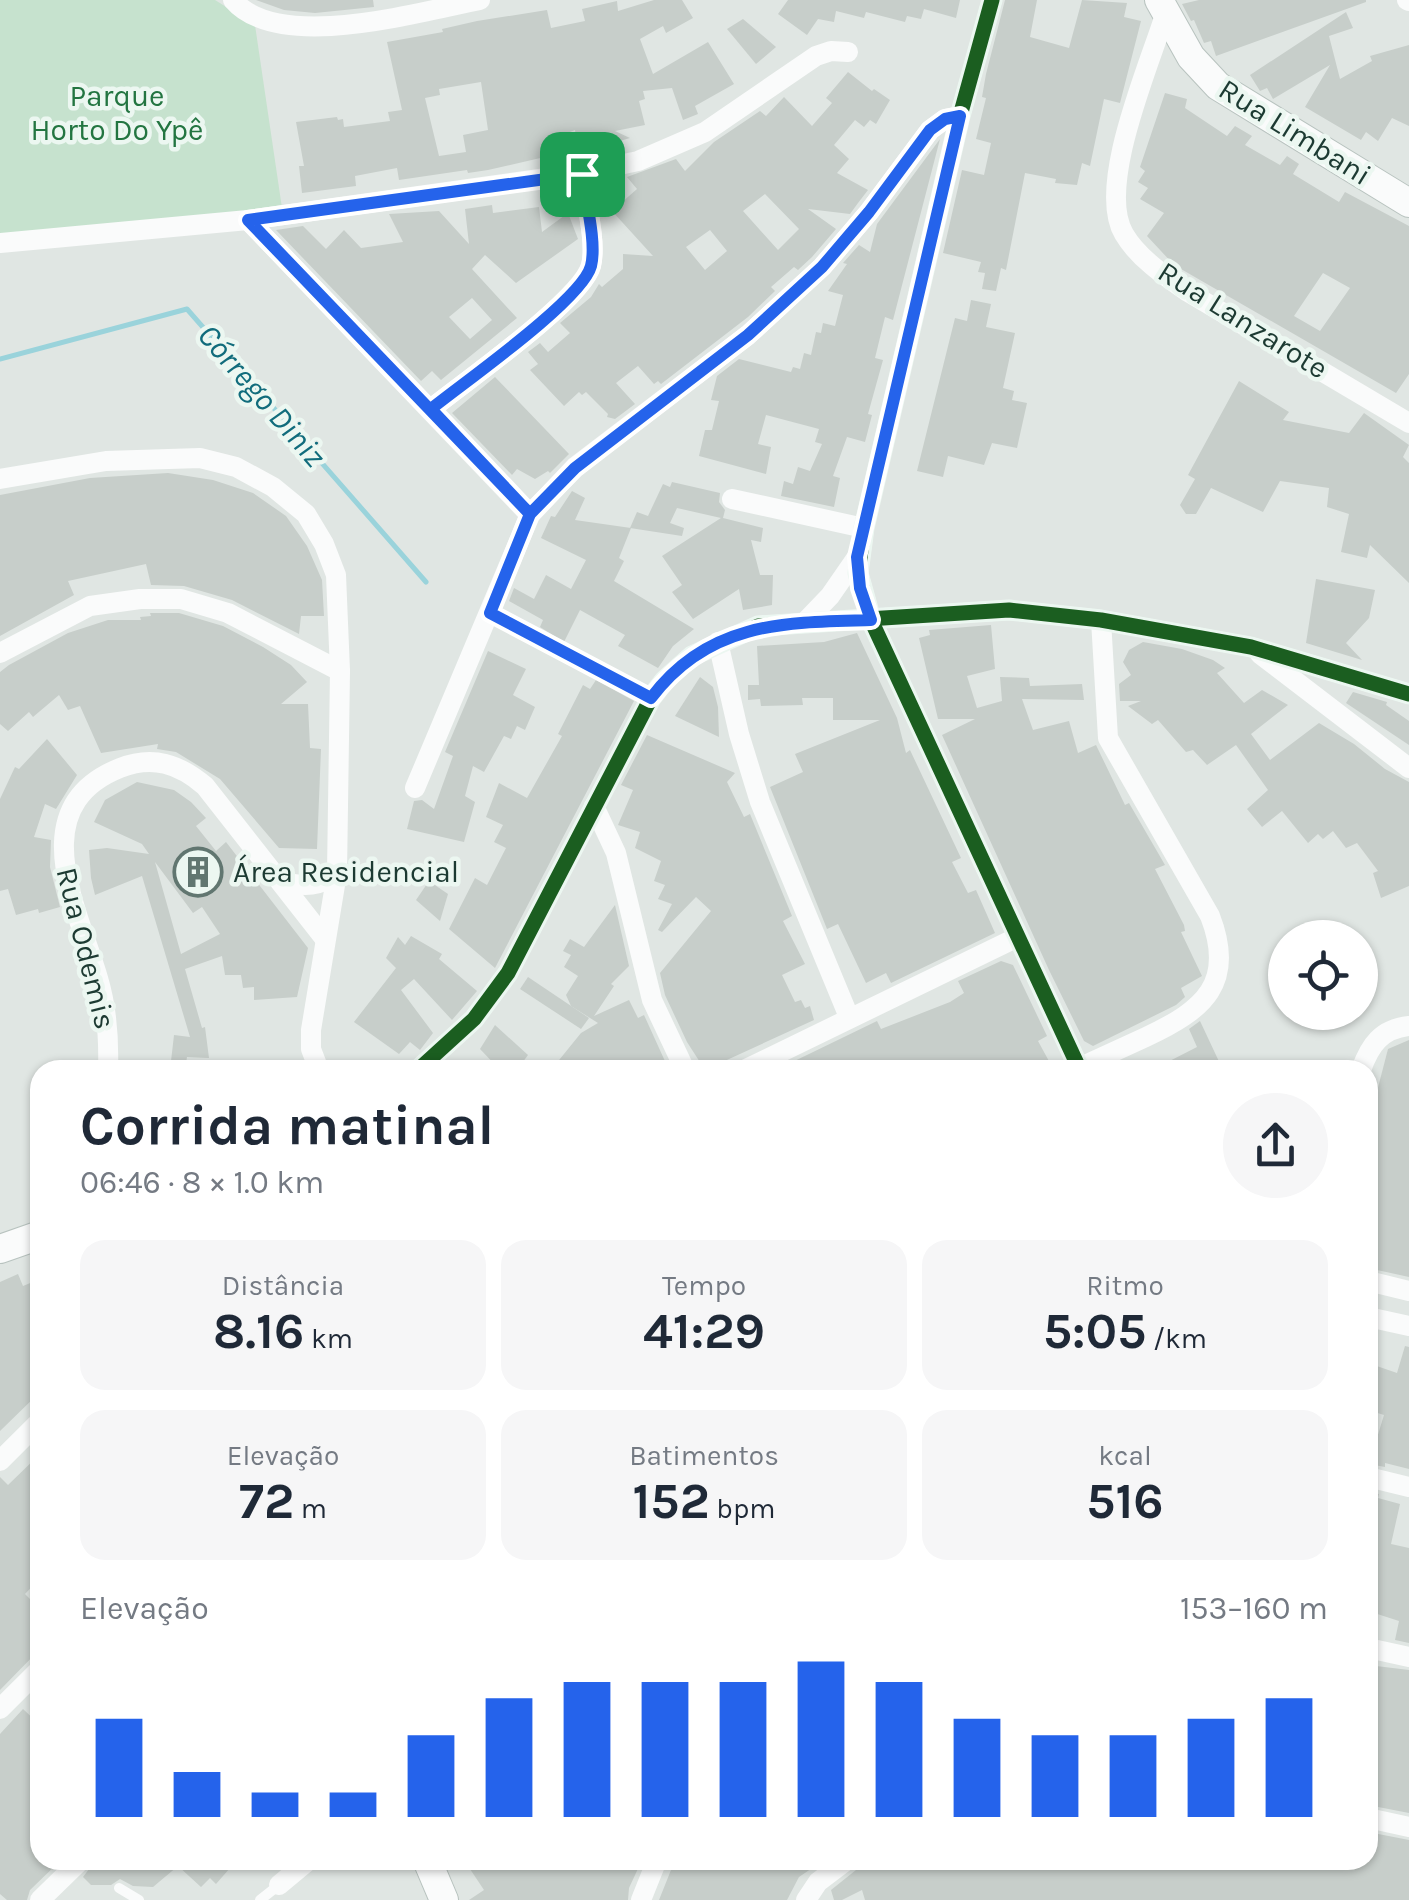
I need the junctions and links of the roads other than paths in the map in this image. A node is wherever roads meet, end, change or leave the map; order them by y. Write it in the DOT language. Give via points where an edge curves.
graph roads {
  1 [pos="233,0"];
  2 [pos="480,0"];
  3 [pos="992,0"];
  4 [pos="1162,7"];
  5 [pos="390,9"];
  6 [pos="848,52"];
  7 [pos="960,116"];
  8 [pos="582,174"];
  9 [pos="1409,203"];
  10 [pos="248,220"];
  11 [pos="0,243"];
  12 [pos="431,409"];
  13 [pos="1409,422"];
  14 [pos="0,479"];
  15 [pos="732,499"];
  16 [pos="530,514"];
  17 [pos="864,528"];
  18 [pos="857,557"];
  19 [pos="490,613"];
  20 [pos="871,620"];
  21 [pos="1101,620"];
  22 [pos="806,621"];
  23 [pos="718,642"];
  24 [pos="1251,647"];
  25 [pos="0,652"];
  26 [pos="340,671"];
  27 [pos="1409,694"];
  28 [pos="651,698"];
  29 [pos="1409,768"];
  30 [pos="415,788"];
  31 [pos="594,806"];
  32 [pos="337,874"];
  33 [pos="284,882"];
  34 [pos="1018,937"];
  35 [pos="325,939"];
  36 [pos="849,1017"];
  37 [pos="1409,1026"];
  38 [pos="108,1060"];
  39 [pos="315,1060"];
  40 [pos="432,1060"];
  41 [pos="680,1060"];
  42 [pos="764,1060"];
  43 [pos="1072,1060"];
  44 [pos="1096,1060"];
  45 [pos="1366,1060"];
  46 [pos="30,1238"];
  47 [pos="0,1249"];
  48 [pos="1378,1283"];
  49 [pos="1409,1291"];
  50 [pos="1378,1319"];
  51 [pos="1409,1326"];
  52 [pos="30,1430"];
  53 [pos="0,1461"];
  54 [pos="1378,1480"];
  55 [pos="1409,1487"];
  56 [pos="1378,1650"];
  57 [pos="1409,1657"];
  58 [pos="30,1679"];
  59 [pos="0,1709"];
  60 [pos="1378,1820"];
  61 [pos="1409,1827"];
  62 [pos="71,1870"];
  63 [pos="297,1870"];
  64 [pos="430,1870"];
  65 [pos="653,1870"];
  66 [pos="834,1870"];
  67 [pos="279,1885"];
  68 [pos="119,1888"];
  69 [pos="40,1900"];
  70 [pos="139,1900"];
  71 [pos="260,1900"];
  72 [pos="444,1900"];
  73 [pos="642,1900"];
  74 [pos="806,1900"];
  1 -- 5 [label="street" via="252,17 286,26"];
  2 -- 5 [label="street"];
  3 -- 7 [label="street"];
  4 -- 9 [label="main road, Rua Limbani" via="1191,57 1218,86"];
  4 -- 13 [label="street, Rua Lanzarote" via="1120,157 1116,211 1124,234 1188,292"];
  6 -- 8 [label="street" via="816,56 680,145"];
  7 -- 16 [label="street" via="930,130 847,240 786,301 590,455"];
  7 -- 17 [label="street"];
  8 -- 10 [label="street"];
  8 -- 12 [label="street" via="592,250 586,277"];
  10 -- 11 [label="street"];
  10 -- 12 [label="street"];
  12 -- 16 [label="street"];
  14 -- 26 [label="street" via="106,462 200,458 273,487 306,514 336,575"];
  15 -- 17 [label="street"];
  16 -- 19 [label="street"];
  17 -- 18 [label="street"];
  18 -- 20 [label="street"];
  18 -- 22 [label="street"];
  19 -- 28 [label="lane"];
  19 -- 30 [label="street"];
  20 -- 21 [label="street" via="1009,610"];
  20 -- 22 [label="street"];
  20 -- 34 [label="street"];
  21 -- 24 [label="street"];
  21 -- 44 [label="street" via="1108,738 1210,916 1220,958 1216,981 1199,1008"];
  22 -- 23 [label="street" via="758,626"];
  23 -- 28 [label="street" via="676,668"];
  23 -- 36 [label="street" via="760,802"];
  24 -- 27 [label="street"];
  24 -- 29 [label="street"];
  25 -- 26 [label="street" via="90,606 182,599 228,613"];
  26 -- 32 [label="street"];
  28 -- 31 [label="street"];
  31 -- 40 [label="street" via="508,972 474,1019"];
  31 -- 41 [label="street" via="616,853 652,1000"];
  32 -- 33 [label="street" via="318,884"];
  32 -- 35 [label="street"];
  33 -- 35 [label="street, Rua Odemis"];
  33 -- 38 [label="street, Rua Odemis" via="186,770 140,762 92,785 75,804 62,852 100,983"];
  34 -- 36 [label="street"];
  34 -- 43 [label="street"];
  35 -- 39 [label="street" via="311,1030"];
  36 -- 42 [label="street"];
  37 -- 45 [label="street" via="1389,1029"];
  46 -- 47 [label="main road"];
  48 -- 49 [label="street"];
  50 -- 51 [label="street"];
  52 -- 53 [label="street"];
  54 -- 55 [label="street"];
  56 -- 57 [label="street"];
  58 -- 59 [label="street"];
  60 -- 61 [label="street"];
  62 -- 69 [label="street"];
  63 -- 67 [label="street"];
  64 -- 72 [label="main road"];
  65 -- 73 [label="street"];
  66 -- 74 [label="street"];
  67 -- 71 [label="lane"];
  68 -- 70 [label="lane"];
}
